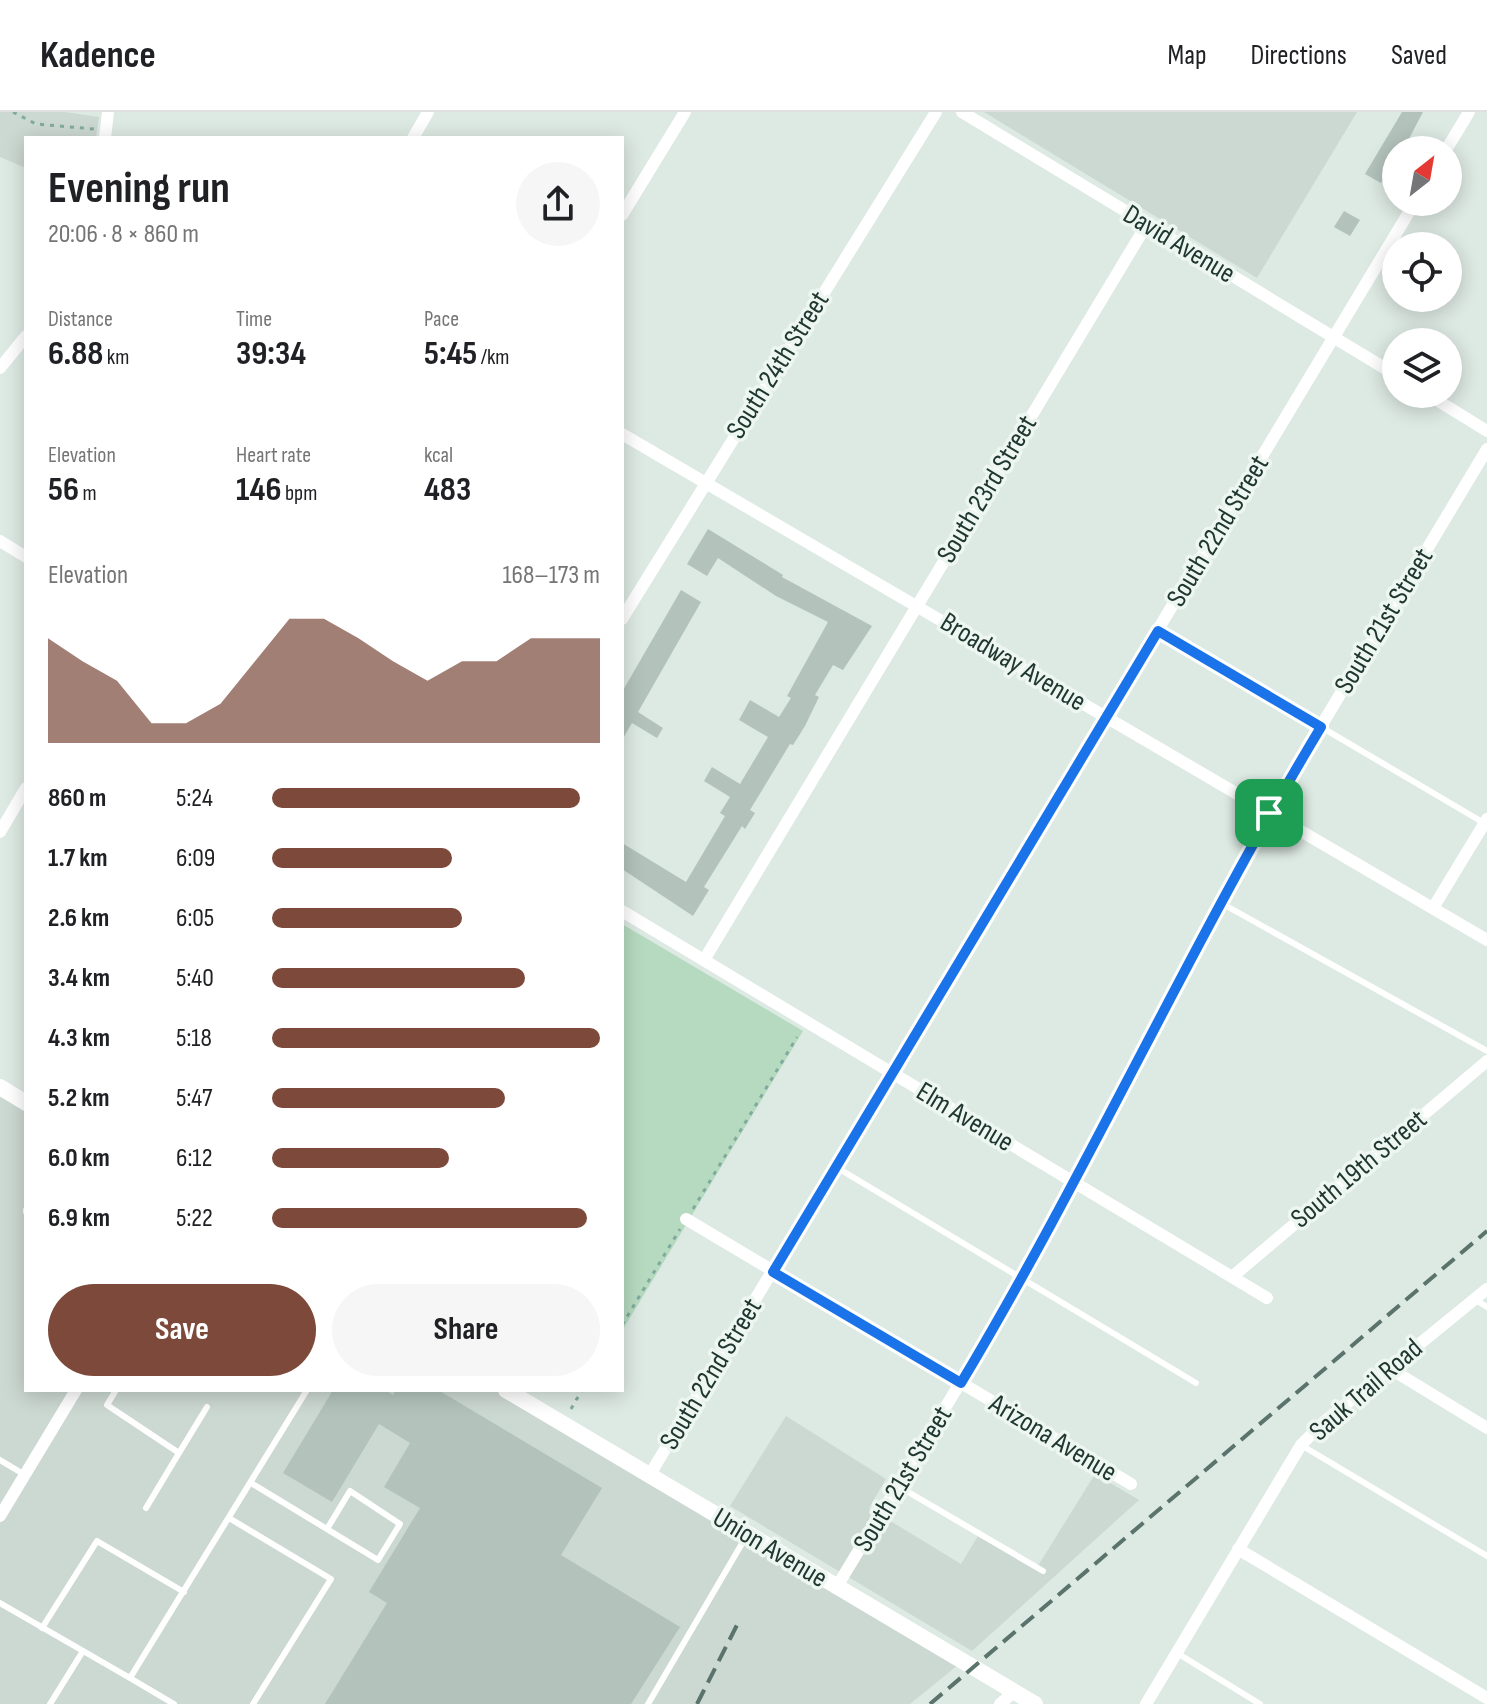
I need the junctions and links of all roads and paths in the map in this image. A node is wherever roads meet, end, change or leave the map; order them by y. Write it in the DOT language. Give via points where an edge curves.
graph roads {
  1 [pos="13,112"];
  2 [pos="108,112"];
  3 [pos="428,112"];
  4 [pos="685,112"];
  5 [pos="936,112"];
  6 [pos="962,112"];
  7 [pos="1469,112"];
  8 [pos="106,134"];
  9 [pos="414,136"];
  10 [pos="1454,136"];
  11 [pos="624,212"];
  12 [pos="1407,216"];
  13 [pos="1147,224"];
  14 [pos="1334,337"];
  15 [pos="24,338"];
  16 [pos="1382,366"];
  17 [pos="0,368"];
  18 [pos="1450,408"];
  19 [pos="1487,431"];
  20 [pos="624,435"];
  21 [pos="1487,449"];
  22 [pos="705,482"];
  23 [pos="0,541"];
  24 [pos="24,556"];
  25 [pos="917,605"];
  26 [pos="624,616"];
  27 [pos="1158,631"];
  28 [pos="1106,718"];
  29 [pos="1321,727"];
  30 [pos="24,791"];
  31 [pos="1269,813"];
  32 [pos="1486,822"];
  33 [pos="0,832"];
  34 [pos="1221,903"];
  35 [pos="1433,908"];
  36 [pos="624,912"];
  37 [pos="1487,940"];
  38 [pos="704,960"];
  39 [pos="797,1037"];
  40 [pos="1487,1051"];
  41 [pos="1487,1061"];
  42 [pos="892,1073"];
  43 [pos="0,1087"];
  44 [pos="24,1102"];
  45 [pos="836,1167"];
  46 [pos="1075,1182"];
  47 [pos="686,1219"];
  48 [pos="773,1272"];
  49 [pos="1232,1277"];
  50 [pos="1023,1279"];
  51 [pos="1487,1289"];
  52 [pos="1267,1298"];
  53 [pos="1474,1299"];
  54 [pos="1487,1307"];
  55 [pos="624,1322"];
  56 [pos="1389,1368"];
  57 [pos="961,1383"];
  58 [pos="1196,1383"];
  59 [pos="75,1392"];
  60 [pos="115,1392"];
  61 [pos="306,1392"];
  62 [pos="509,1392"];
  63 [pos="581,1392"];
  64 [pos="207,1407"];
  65 [pos="571,1409"];
  66 [pos="1487,1428"];
  67 [pos="1301,1445"];
  68 [pos="179,1453"];
  69 [pos="0,1460"];
  70 [pos="25,1475"];
  71 [pos="649,1476"];
  72 [pos="251,1483"];
  73 [pos="1131,1484"];
  74 [pos="898,1486"];
  75 [pos="146,1508"];
  76 [pos="0,1516"];
  77 [pos="229,1518"];
  78 [pos="327,1529"];
  79 [pos="747,1535"];
  80 [pos="1238,1549"];
  81 [pos="1487,1556"];
  82 [pos="1043,1571"];
  83 [pos="836,1588"];
  84 [pos="184,1592"];
  85 [pos="0,1603"];
  86 [pos="42,1628"];
  87 [pos="83,1651"];
  88 [pos="1177,1653"];
  89 [pos="130,1678"];
  90 [pos="1015,1691"];
  91 [pos="1487,1698"];
  92 [pos="50,1704"];
  93 [pos="174,1704"];
  94 [pos="253,1704"];
  95 [pos="648,1704"];
  96 [pos="1000,1704"];
  97 [pos="1035,1704"];
  98 [pos="1146,1704"];
  99 [pos="1260,1704"];
  1 -- 8 [label="path" via="36,124"];
  2 -- 8 [label="street"];
  3 -- 9 [label="street"];
  4 -- 11 [label="street"];
  5 -- 22 [label="street, South 24th Street"];
  6 -- 13 [label="street, David Avenue"];
  7 -- 10 [label="street"];
  12 -- 14 [label="street, South 22nd Street"];
  13 -- 14 [label="street, David Avenue"];
  13 -- 25 [label="street, South 23rd Street"];
  14 -- 16 [label="street, David Avenue"];
  14 -- 27 [label="street, South 22nd Street"];
  15 -- 17 [label="street"];
  18 -- 19 [label="street"];
  20 -- 22 [label="street, Broadway Avenue"];
  21 -- 29 [label="street, South 21st Street"];
  22 -- 25 [label="street, Broadway Avenue"];
  22 -- 26 [label="street, South 24th Street"];
  23 -- 24 [label="street"];
  25 -- 28 [label="street, Broadway Avenue"];
  25 -- 38 [label="street, South 23rd Street"];
  27 -- 28 [label="street, South 22nd Street"];
  27 -- 29 [label="lane"];
  28 -- 31 [label="street, Broadway Avenue"];
  28 -- 42 [label="street, South 22nd Street"];
  29 -- 31 [label="street, South 21st Street"];
  29 -- 32 [label="lane"];
  30 -- 33 [label="street"];
  31 -- 34 [label="street, South 21st Street"];
  31 -- 35 [label="street, Broadway Avenue"];
  32 -- 35 [label="street"];
  34 -- 40 [label="lane"];
  34 -- 46 [label="street, South 21st Street"];
  35 -- 37 [label="street, Broadway Avenue"];
  36 -- 38 [label="street, Elm Avenue"];
  38 -- 42 [label="street, Elm Avenue"];
  39 -- 47 [label="path"];
  41 -- 49 [label="street, South 19th Street"];
  42 -- 45 [label="street, South 22nd Street"];
  42 -- 46 [label="street, Elm Avenue"];
  43 -- 44 [label="street"];
  45 -- 48 [label="street, South 22nd Street"];
  45 -- 50 [label="lane"];
  46 -- 49 [label="street, Elm Avenue"];
  46 -- 50 [label="street, South 21st Street"];
  47 -- 48 [label="street, Arizona Avenue"];
  47 -- 55 [label="path"];
  48 -- 57 [label="street, Arizona Avenue"];
  48 -- 71 [label="street, South 22nd Street"];
  49 -- 52 [label="street, Elm Avenue"];
  50 -- 57 [label="street, South 21st Street"];
  50 -- 58 [label="lane"];
  51 -- 53 [label="street, Sauk Trail Road"];
  53 -- 54 [label="lane"];
  53 -- 56 [label="street, Sauk Trail Road"];
  56 -- 66 [label="street"];
  56 -- 67 [label="street, Sauk Trail Road"];
  57 -- 73 [label="street, Arizona Avenue"];
  57 -- 74 [label="street, South 21st Street"];
  59 -- 70 [label="street"];
  60 -- 68 [label="lane" via="107,1405"];
  61 -- 72 [label="lane"];
  62 -- 71 [label="street, Union Avenue"];
  63 -- 65 [label="path"];
  64 -- 68 [label="lane"];
  67 -- 80 [label="street, Sauk Trail Road"];
  67 -- 81 [label="lane"];
  68 -- 75 [label="lane"];
  69 -- 70 [label="lane"];
  70 -- 76 [label="street"];
  71 -- 79 [label="street, Union Avenue"];
  72 -- 77 [label="lane"];
  72 -- 78 [label="lane"];
  74 -- 82 [label="lane"];
  74 -- 83 [label="street, South 21st Street"];
  77 -- 84 [label="lane"];
  77 -- 94 [label="lane" via="331,1579"];
  78 -- 78 [label="lane" via="350,1491 400,1524 378,1560"];
  79 -- 83 [label="street, Union Avenue"];
  79 -- 95 [label="lane"];
  80 -- 88 [label="street"];
  80 -- 91 [label="street"];
  83 -- 90 [label="street, Union Avenue"];
  84 -- 86 [label="lane" via="97,1541"];
  84 -- 89 [label="lane"];
  85 -- 86 [label="lane"];
  86 -- 87 [label="lane"];
  87 -- 89 [label="lane"];
  87 -- 92 [label="lane"];
  88 -- 98 [label="street"];
  88 -- 99 [label="lane"];
  89 -- 93 [label="lane"];
  90 -- 96 [label="street"];
  90 -- 97 [label="street, Union Avenue"];
}
